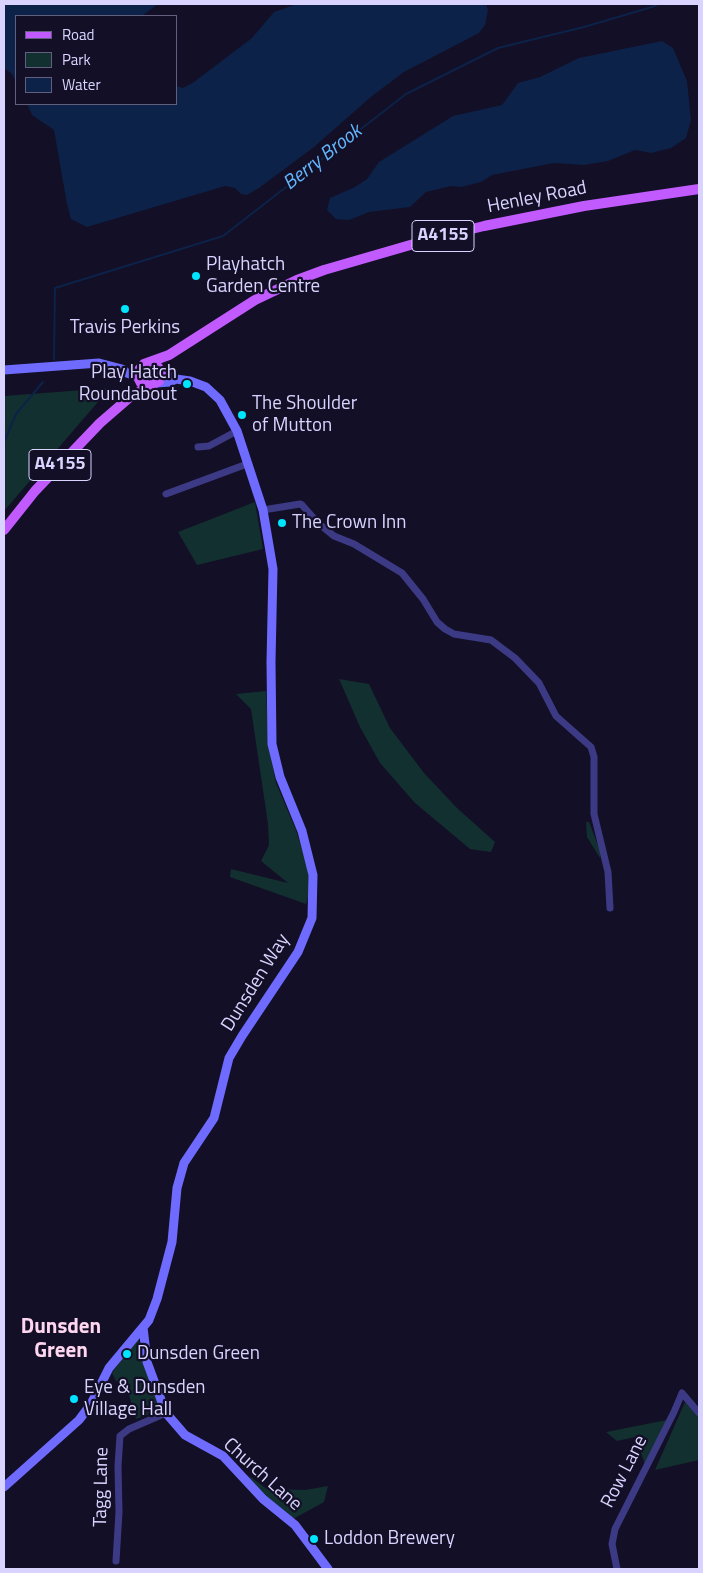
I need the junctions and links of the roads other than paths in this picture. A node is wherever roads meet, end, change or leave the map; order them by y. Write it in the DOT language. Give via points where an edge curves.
graph roads {
  1 [pos="699,189"];
  2 [pos="169,355"];
  3 [pos="145,364"];
  4 [pos="122,369"];
  5 [pos="4,370"];
  6 [pos="160,370"];
  7 [pos="138,378"];
  8 [pos="176,379"];
  9 [pos="153,385"];
  10 [pos="130,397"];
  11 [pos="236,431"];
  12 [pos="198,447"];
  13 [pos="248,464"];
  14 [pos="166,494"];
  15 [pos="263,510"];
  16 [pos="4,530"];
  17 [pos="610,908"];
  18 [pos="143,1327"];
  19 [pos="166,1413"];
  20 [pos="699,1413"];
  21 [pos="4,1487"];
  22 [pos="116,1561"];
  23 [pos="328,1569"];
  24 [pos="617,1569"];
  1 -- 2 [label="main road, Henley Road / A4155" via="584,206 484,226 324,270 254,300"];
  2 -- 3 [label="main road, Henley Road / A4155"];
  2 -- 6 [label="main road, Henley Road / A4155"];
  3 -- 4 [label="street"];
  3 -- 6 [label="main road" via="156,364"];
  3 -- 7 [label="main road" via="138,371"];
  4 -- 5 [label="street" via="99,363"];
  4 -- 7 [label="street"];
  6 -- 8 [label="street, Dunsden Way"];
  6 -- 9 [label="main road" via="161,376"];
  7 -- 9 [label="main road" via="144,385"];
  7 -- 10 [label="main road, A4155"];
  8 -- 9 [label="street, Dunsden Way"];
  8 -- 11 [label="street, Dunsden Way" via="201,384 214,393"];
  9 -- 10 [label="main road, A4155"];
  10 -- 16 [label="main road, A4155" via="100,423 35,491"];
  11 -- 12 [label="street" via="209,446"];
  11 -- 13 [label="street, Dunsden Way"];
  13 -- 14 [label="street"];
  13 -- 15 [label="street, Dunsden Way"];
  15 -- 17 [label="street" via="302,505 334,536 354,544 402,573 445,629 454,634 498,643 539,683 556,716 591,748 594,757 594,814 608,872"];
  15 -- 18 [label="street, Dunsden Way" via="273,569 272,744 313,875 312,918 298,952 230,1058 214,1118 184,1163 172,1242 157,1299"];
  18 -- 19 [label="street, Church Lane" via="147,1362"];
  18 -- 21 [label="street, Dunsden Way" via="109,1368 79,1420"];
  19 -- 22 [label="street, Tagg Lane" via="124,1431 120,1436"];
  19 -- 23 [label="street, Church Lane" via="185,1435 223,1456 263,1499 295,1525"];
  20 -- 24 [label="street, Row Lane" via="682,1393 615,1529 612,1544"];
}
